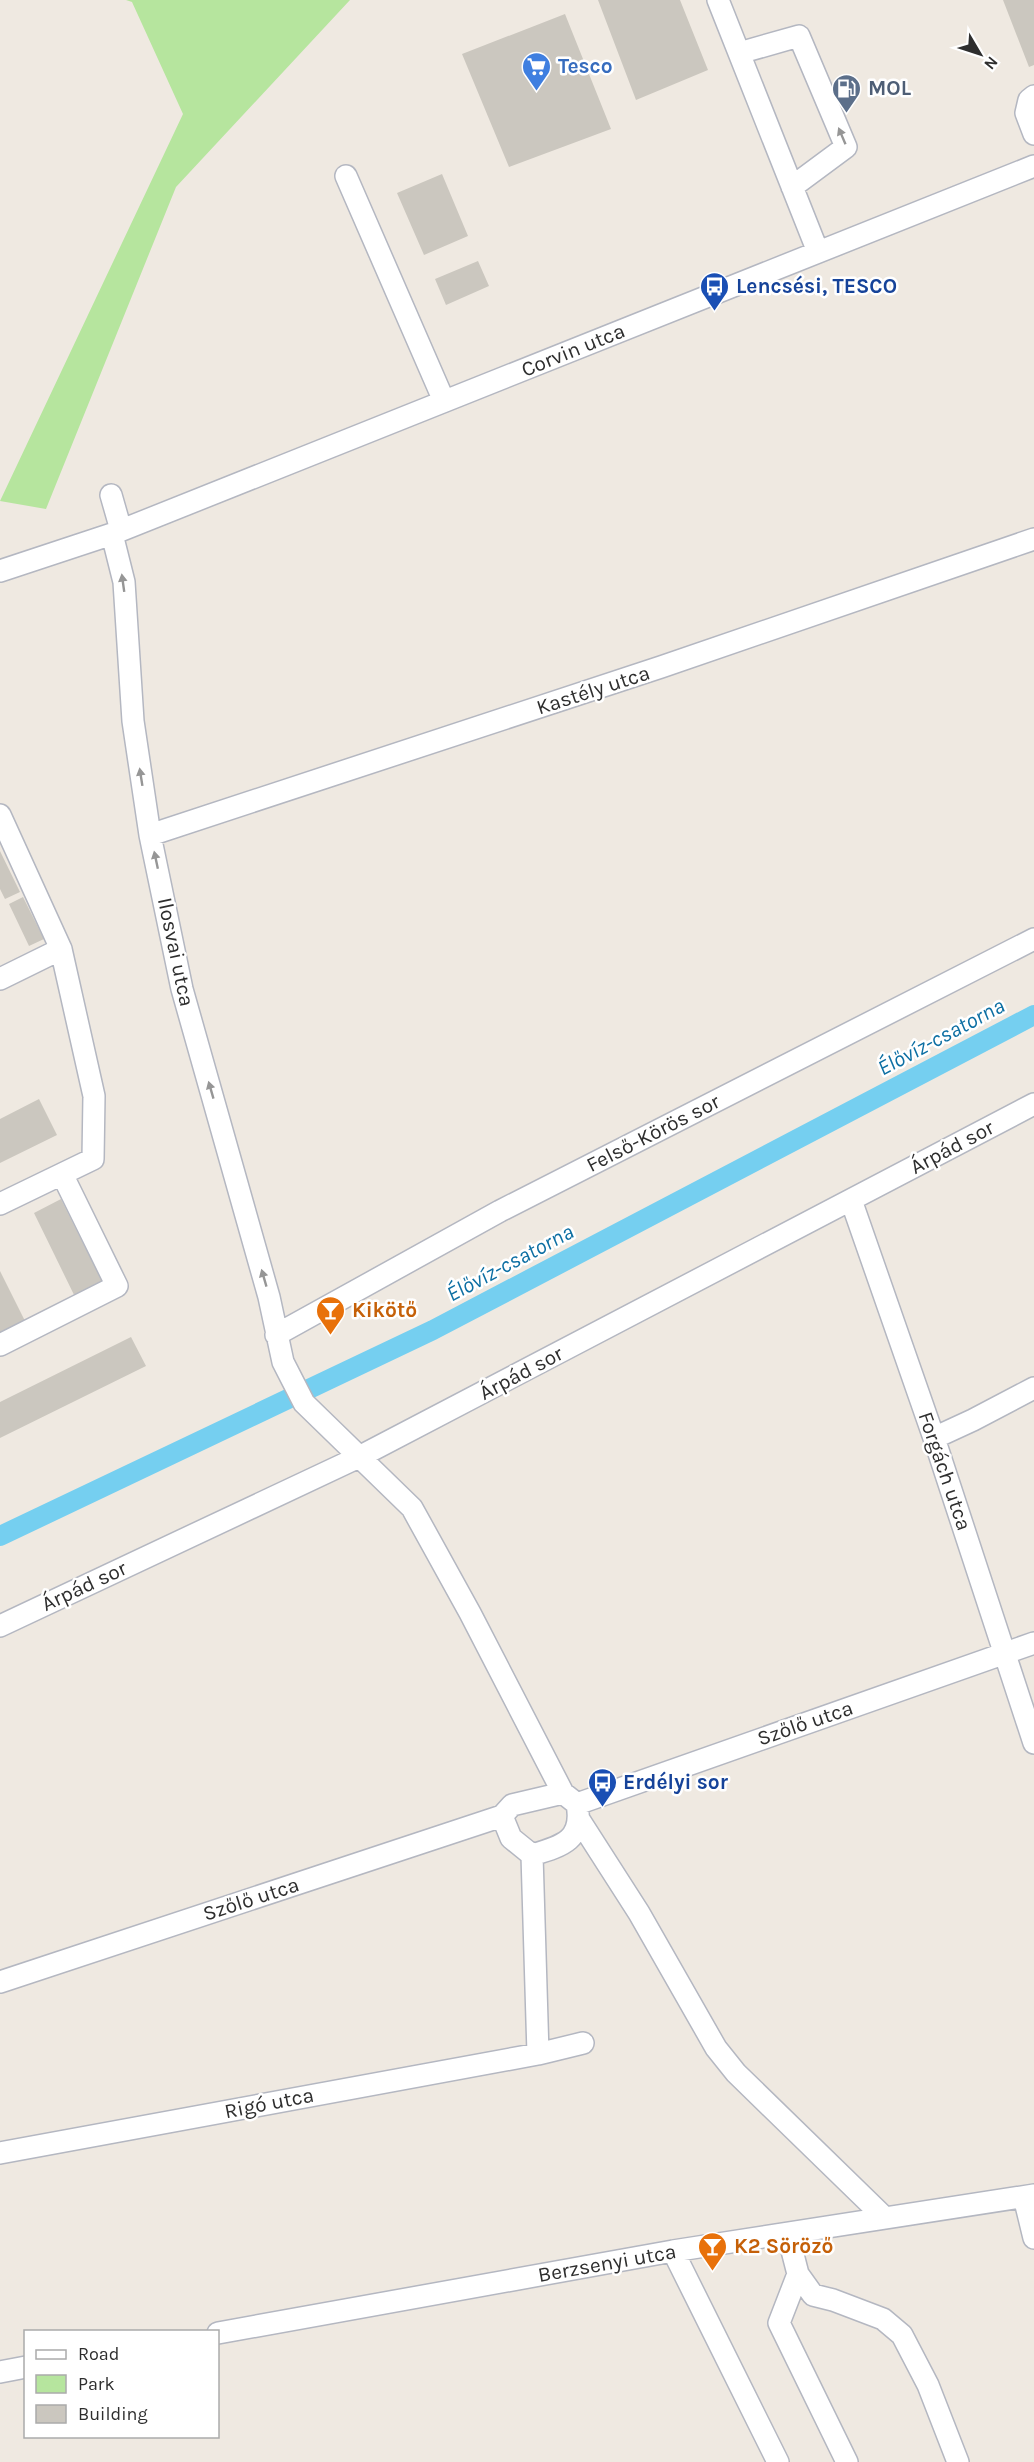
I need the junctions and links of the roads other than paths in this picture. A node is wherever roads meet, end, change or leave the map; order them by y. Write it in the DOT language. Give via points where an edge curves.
graph roads {
  1 [pos="718,0"];
  2 [pos="739,53"];
  3 [pos="1034,96"];
  4 [pos="1034,134"];
  5 [pos="1034,166"];
  6 [pos="345,176"];
  7 [pos="792,186"];
  8 [pos="818,252"];
  9 [pos="444,401"];
  10 [pos="111,495"];
  11 [pos="116,532"];
  12 [pos="1034,539"];
  13 [pos="0,571"];
  14 [pos="0,815"];
  15 [pos="150,835"];
  16 [pos="1034,939"];
  17 [pos="61,949"];
  18 [pos="0,979"];
  19 [pos="1034,1104"];
  20 [pos="62,1174"];
  21 [pos="850,1200"];
  22 [pos="0,1204"];
  23 [pos="276,1335"];
  24 [pos="0,1346"];
  25 [pos="1034,1388"];
  26 [pos="934,1438"];
  27 [pos="359,1457"];
  28 [pos="0,1626"];
  29 [pos="1034,1643"];
  30 [pos="1005,1653"];
  31 [pos="1034,1743"];
  32 [pos="573,1806"];
  33 [pos="502,1816"];
  34 [pos="532,1855"];
  35 [pos="0,1982"];
  36 [pos="583,2043"];
  37 [pos="538,2054"];
  38 [pos="0,2153"];
  39 [pos="1029,2196"];
  40 [pos="885,2218"];
  41 [pos="788,2235"];
  42 [pos="1034,2238"];
  43 [pos="673,2251"];
  44 [pos="798,2274"];
  45 [pos="219,2333"];
  46 [pos="24,2367"];
  47 [pos="0,2372"];
  48 [pos="778,2462"];
  49 [pos="847,2462"];
  50 [pos="958,2462"];
  1 -- 2 [label="street"];
  2 -- 7 [label="street"];
  7 -- 2 [label="street, one-way" via="846,147 799,36"];
  3 -- 4 [label="street" via="1026,113"];
  5 -- 8 [label="street, Corvin utca"];
  6 -- 9 [label="street"];
  7 -- 8 [label="street"];
  8 -- 9 [label="street, Corvin utca"];
  9 -- 11 [label="street, Corvin utca"];
  10 -- 11 [label="street, Ilosvai utca"];
  11 -- 13 [label="street, Corvin utca"];
  15 -- 11 [label="street, Ilosvai utca, one-way" via="133,721 124,582"];
  12 -- 15 [label="street, Kastély utca"];
  14 -- 17 [label="street"];
  23 -- 15 [label="street, Ilosvai utca, one-way" via="269,1297 182,989"];
  16 -- 23 [label="street, Felső-Körös sor" via="500,1211"];
  17 -- 18 [label="street"];
  17 -- 20 [label="street" via="94,1096 93,1159"];
  19 -- 21 [label="street, Árpád sor"];
  20 -- 22 [label="street"];
  20 -- 24 [label="street" via="117,1286"];
  21 -- 26 [label="street, Forgách utca"];
  21 -- 27 [label="street, Árpád sor"];
  23 -- 27 [label="street, Ilosvai utca" via="283,1362 304,1403"];
  25 -- 26 [label="street"];
  26 -- 30 [label="street, Forgách utca"];
  27 -- 28 [label="street, Árpád sor"];
  27 -- 32 [label="street" via="412,1508"];
  29 -- 30 [label="street, Szőlő utca"];
  30 -- 31 [label="street, Forgách utca"];
  30 -- 32 [label="street, Szőlő utca"];
  32 -- 33 [label="street, Szőlő utca" via="512,1805"];
  32 -- 34 [label="street" via="573,1835 562,1846"];
  32 -- 40 [label="street" via="716,2048 736,2073"];
  33 -- 34 [label="street" via="511,1838"];
  33 -- 35 [label="street, Szőlő utca"];
  34 -- 37 [label="street"];
  36 -- 37 [label="street, Rigó utca"];
  37 -- 38 [label="street, Rigó utca"];
  39 -- 40 [label="street, Berzsenyi utca"];
  39 -- 42 [label="street"];
  40 -- 41 [label="street, Berzsenyi utca"];
  41 -- 43 [label="street, Berzsenyi utca"];
  41 -- 44 [label="street"];
  43 -- 45 [label="street, Berzsenyi utca"];
  43 -- 48 [label="street"];
  44 -- 49 [label="street" via="779,2323"];
  44 -- 50 [label="street" via="813,2295 883,2319 902,2335 928,2385"];
  46 -- 47 [label="street"];
}
